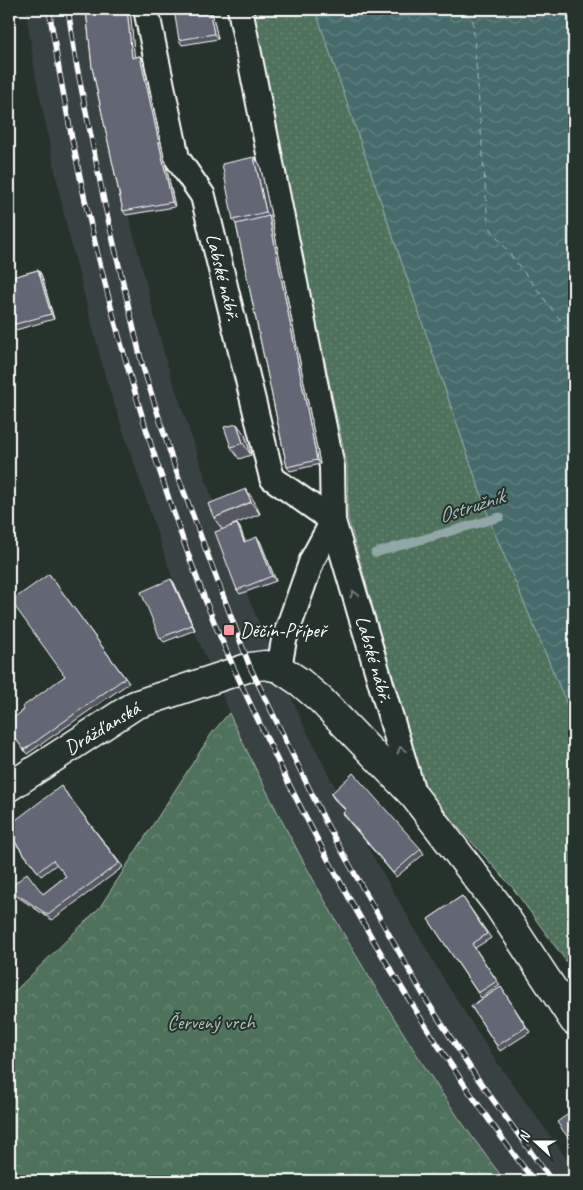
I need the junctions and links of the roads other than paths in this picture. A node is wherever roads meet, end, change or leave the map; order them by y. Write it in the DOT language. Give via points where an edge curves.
graph roads {
  1 [pos="146,9"];
  2 [pos="240,9"];
  3 [pos="333,521"];
  4 [pos="279,668"];
  5 [pos="202,684"];
  6 [pos="9,787"];
  7 [pos="414,796"];
  8 [pos="574,1021"];
  1 -- 3 [label="street, Labské nábř." via="177,158 203,196 272,478"];
  2 -- 3 [label="street, Labské nábř." via="332,467"];
  3 -- 4 [label="street, Labské nábř." via="312,560 284,640"];
  7 -- 3 [label="street, Labské nábř., one-way"];
  4 -- 5 [label="street, Labské nábř." via="265,665 250,667"];
  4 -- 7 [label="street, Labské nábř." via="321,700"];
  5 -- 6 [label="street, Drážďanská" via="135,705"];
  7 -- 8 [label="street, Labské nábř." via="497,904"];
}
